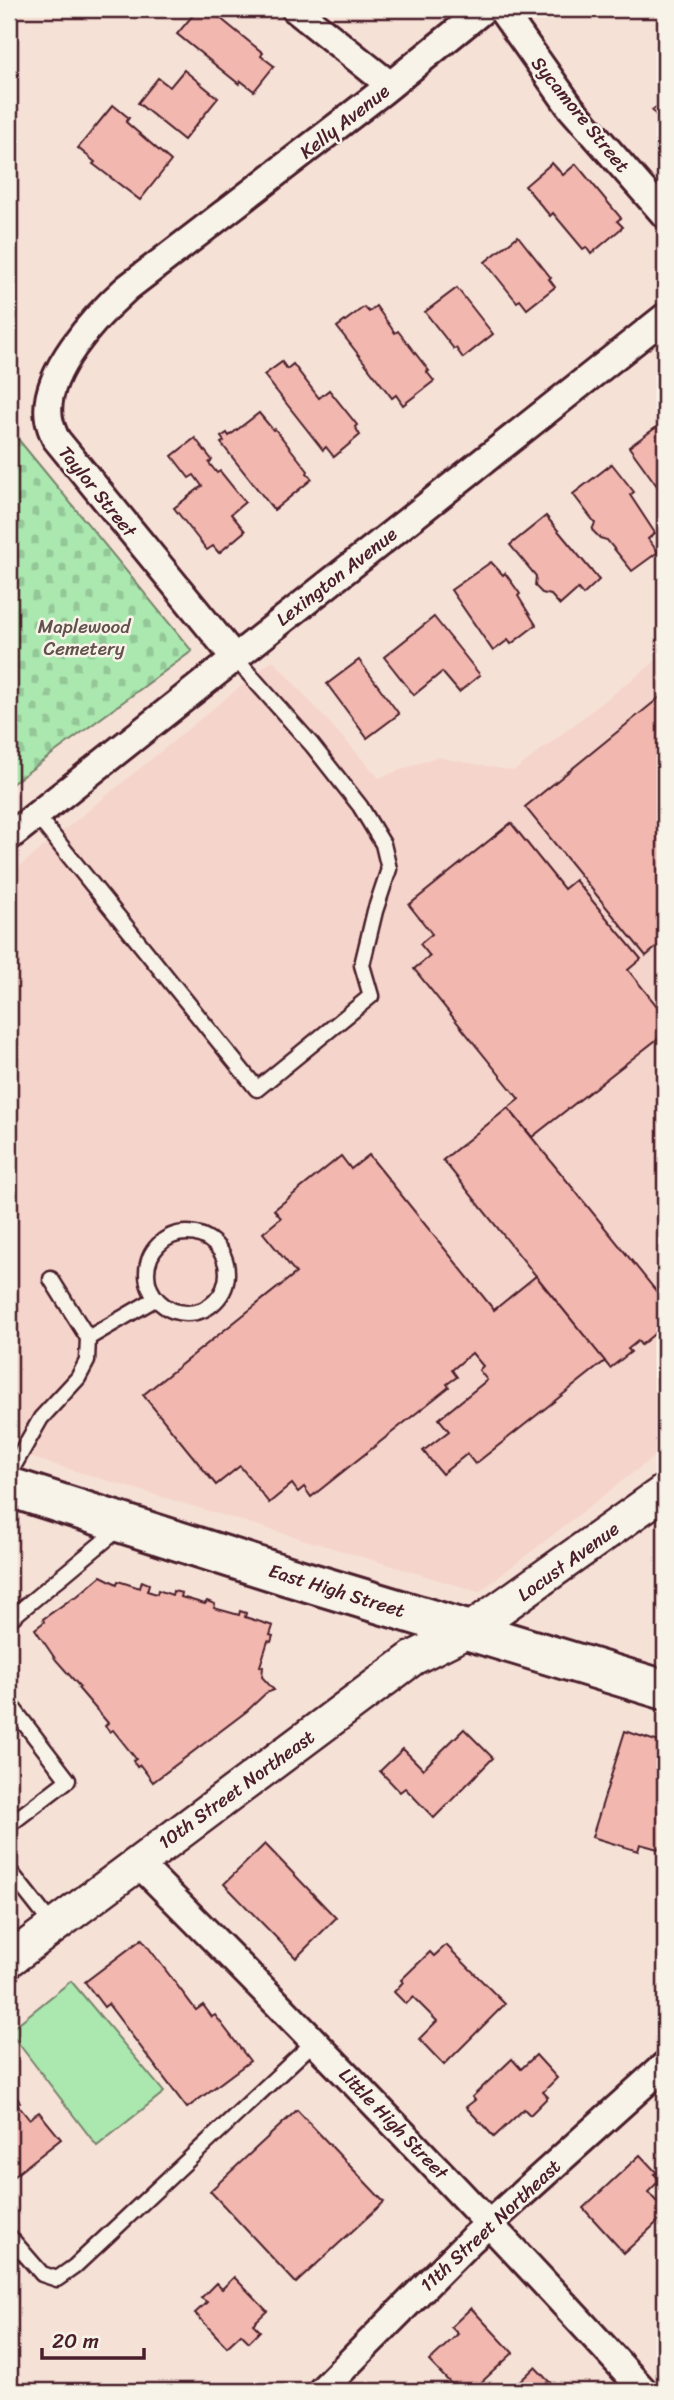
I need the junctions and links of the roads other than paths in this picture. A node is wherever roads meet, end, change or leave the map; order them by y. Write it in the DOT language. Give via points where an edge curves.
graph roads {
  1 [pos="295,9"];
  2 [pos="484,9"];
  3 [pos="501,9"];
  4 [pos="390,85"];
  5 [pos="665,215"];
  6 [pos="201,230"];
  7 [pos="665,317"];
  8 [pos="234,657"];
  9 [pos="36,815"];
  10 [pos="9,837"];
  11 [pos="51,1279"];
  12 [pos="155,1298"];
  13 [pos="88,1338"];
  14 [pos="9,1474"];
  15 [pos="9,1487"];
  16 [pos="665,1491"];
  17 [pos="125,1524"];
  18 [pos="9,1620"];
  19 [pos="471,1629"];
  20 [pos="665,1690"];
  21 [pos="10,1708"];
  22 [pos="9,1825"];
  23 [pos="137,1862"];
  24 [pos="12,1874"];
  25 [pos="53,1926"];
  26 [pos="9,1960"];
  27 [pos="315,2041"];
  28 [pos="665,2065"];
  29 [pos="490,2223"];
  30 [pos="9,2236"];
  31 [pos="321,2391"];
  32 [pos="644,2391"];
  1 -- 4 [label="street"];
  2 -- 4 [label="street, Kelly Avenue"];
  3 -- 5 [label="street, Sycamore Street" via="571,108"];
  4 -- 6 [label="street, Kelly Avenue"];
  6 -- 8 [label="street, Taylor Street" via="100,313 72,350 51,390 48,418 56,439"];
  7 -- 8 [label="street, Lexington Avenue"];
  8 -- 9 [label="street, Lexington Avenue"];
  8 -- 9 [label="lane" via="360,806 383,844 388,869 362,965 371,996 257,1088"];
  9 -- 10 [label="street, Lexington Avenue"];
  11 -- 13 [label="lane"];
  12 -- 12 [label="lane" via="179,1313 207,1309 225,1288 228,1274 220,1249 200,1234 174,1234 162,1240 153,1250 146,1274"];
  12 -- 13 [label="lane"];
  13 -- 14 [label="lane" via="87,1361 78,1378 41,1418"];
  15 -- 17 [label="main road, East High Street"];
  16 -- 19 [label="street, Locust Avenue"];
  17 -- 18 [label="lane"];
  17 -- 19 [label="main road, East High Street"];
  19 -- 20 [label="main road, East High Street"];
  19 -- 23 [label="street, 10th Street Northeast" via="413,1658"];
  21 -- 22 [label="lane" via="68,1780"];
  23 -- 25 [label="street, 10th Street Northeast"];
  23 -- 27 [label="street, Little High Street"];
  24 -- 25 [label="lane"];
  25 -- 26 [label="street, 10th Street Northeast"];
  27 -- 29 [label="street, Little High Street"];
  27 -- 30 [label="lane" via="57,2279 42,2274"];
  28 -- 29 [label="street, 11th Street Northeast"];
  29 -- 31 [label="street, 11th Street Northeast"];
  29 -- 32 [label="street, Little High Street"];
}
